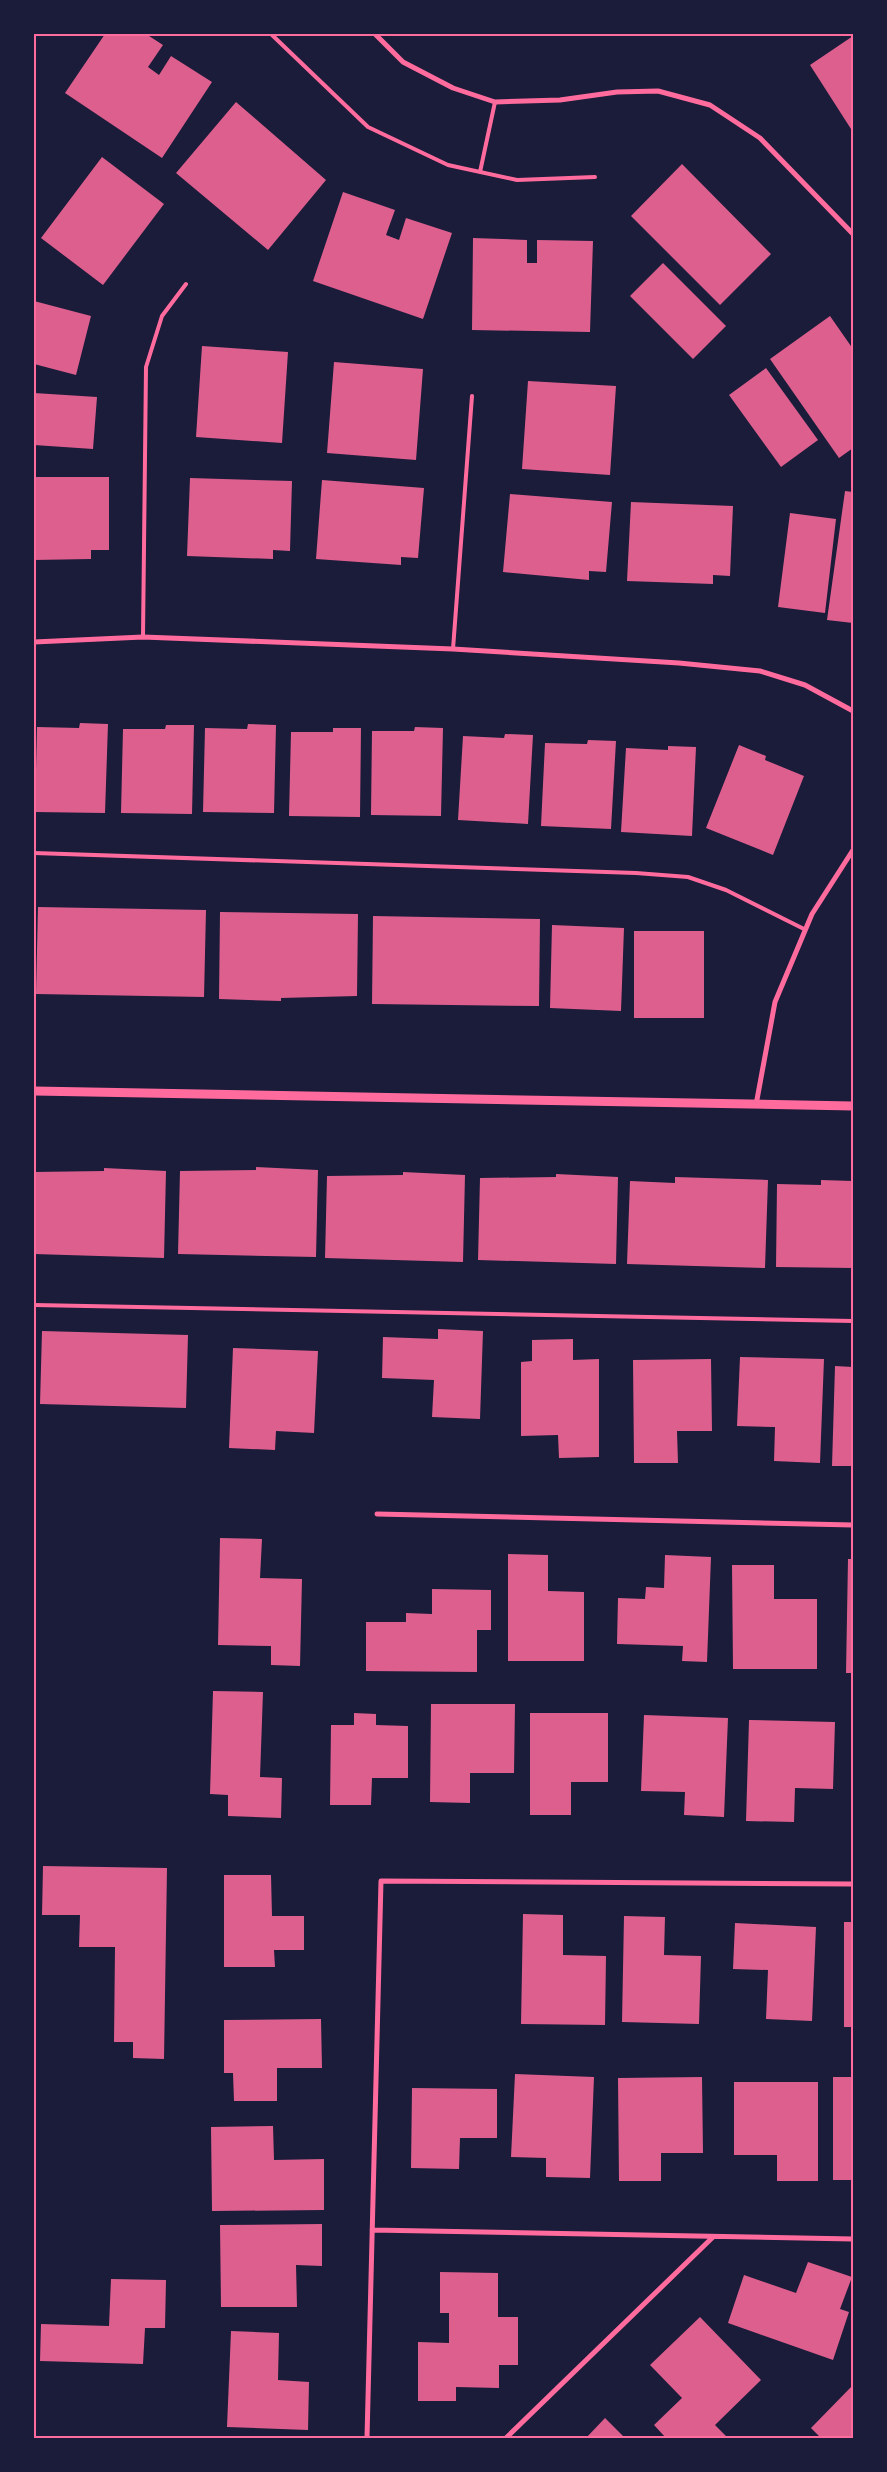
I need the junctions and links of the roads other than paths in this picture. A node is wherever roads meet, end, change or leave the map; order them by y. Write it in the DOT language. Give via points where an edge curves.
graph roads {
  1 [pos="271,34"];
  2 [pos="375,34"];
  3 [pos="495,102"];
  4 [pos="480,172"];
  5 [pos="595,177"];
  6 [pos="853,234"];
  7 [pos="186,284"];
  8 [pos="472,396"];
  9 [pos="142,637"];
  10 [pos="34,642"];
  11 [pos="453,648"];
  12 [pos="853,710"];
  13 [pos="853,850"];
  14 [pos="34,853"];
  15 [pos="804,929"];
  16 [pos="34,1091"];
  17 [pos="756,1105"];
  18 [pos="853,1106"];
  19 [pos="34,1305"];
  20 [pos="853,1321"];
  21 [pos="377,1514"];
  22 [pos="853,1525"];
  23 [pos="853,1884"];
  24 [pos="372,2230"];
  25 [pos="713,2237"];
  26 [pos="853,2238"];
  27 [pos="367,2438"];
  28 [pos="506,2438"];
  1 -- 4 [label="lane" via="368,127 448,165"];
  2 -- 3 [label="street" via="403,62 453,88"];
  3 -- 4 [label="lane"];
  3 -- 6 [label="street" via="658,91 710,105 760,138"];
  4 -- 5 [label="lane" via="517,180"];
  7 -- 9 [label="lane" via="162,316 146,367"];
  8 -- 11 [label="lane"];
  9 -- 10 [label="street"];
  9 -- 11 [label="street"];
  11 -- 12 [label="street" via="760,671 805,685"];
  13 -- 15 [label="street"];
  14 -- 15 [label="lane" via="688,877 726,890"];
  15 -- 17 [label="street" via="775,1002"];
  16 -- 17 [label="street"];
  17 -- 18 [label="street"];
  19 -- 20 [label="lane"];
  21 -- 22 [label="street"];
  23 -- 24 [label="street" via="381,1881"];
  24 -- 25 [label="street"];
  24 -- 27 [label="street"];
  25 -- 26 [label="street"];
  25 -- 28 [label="street"];
}
